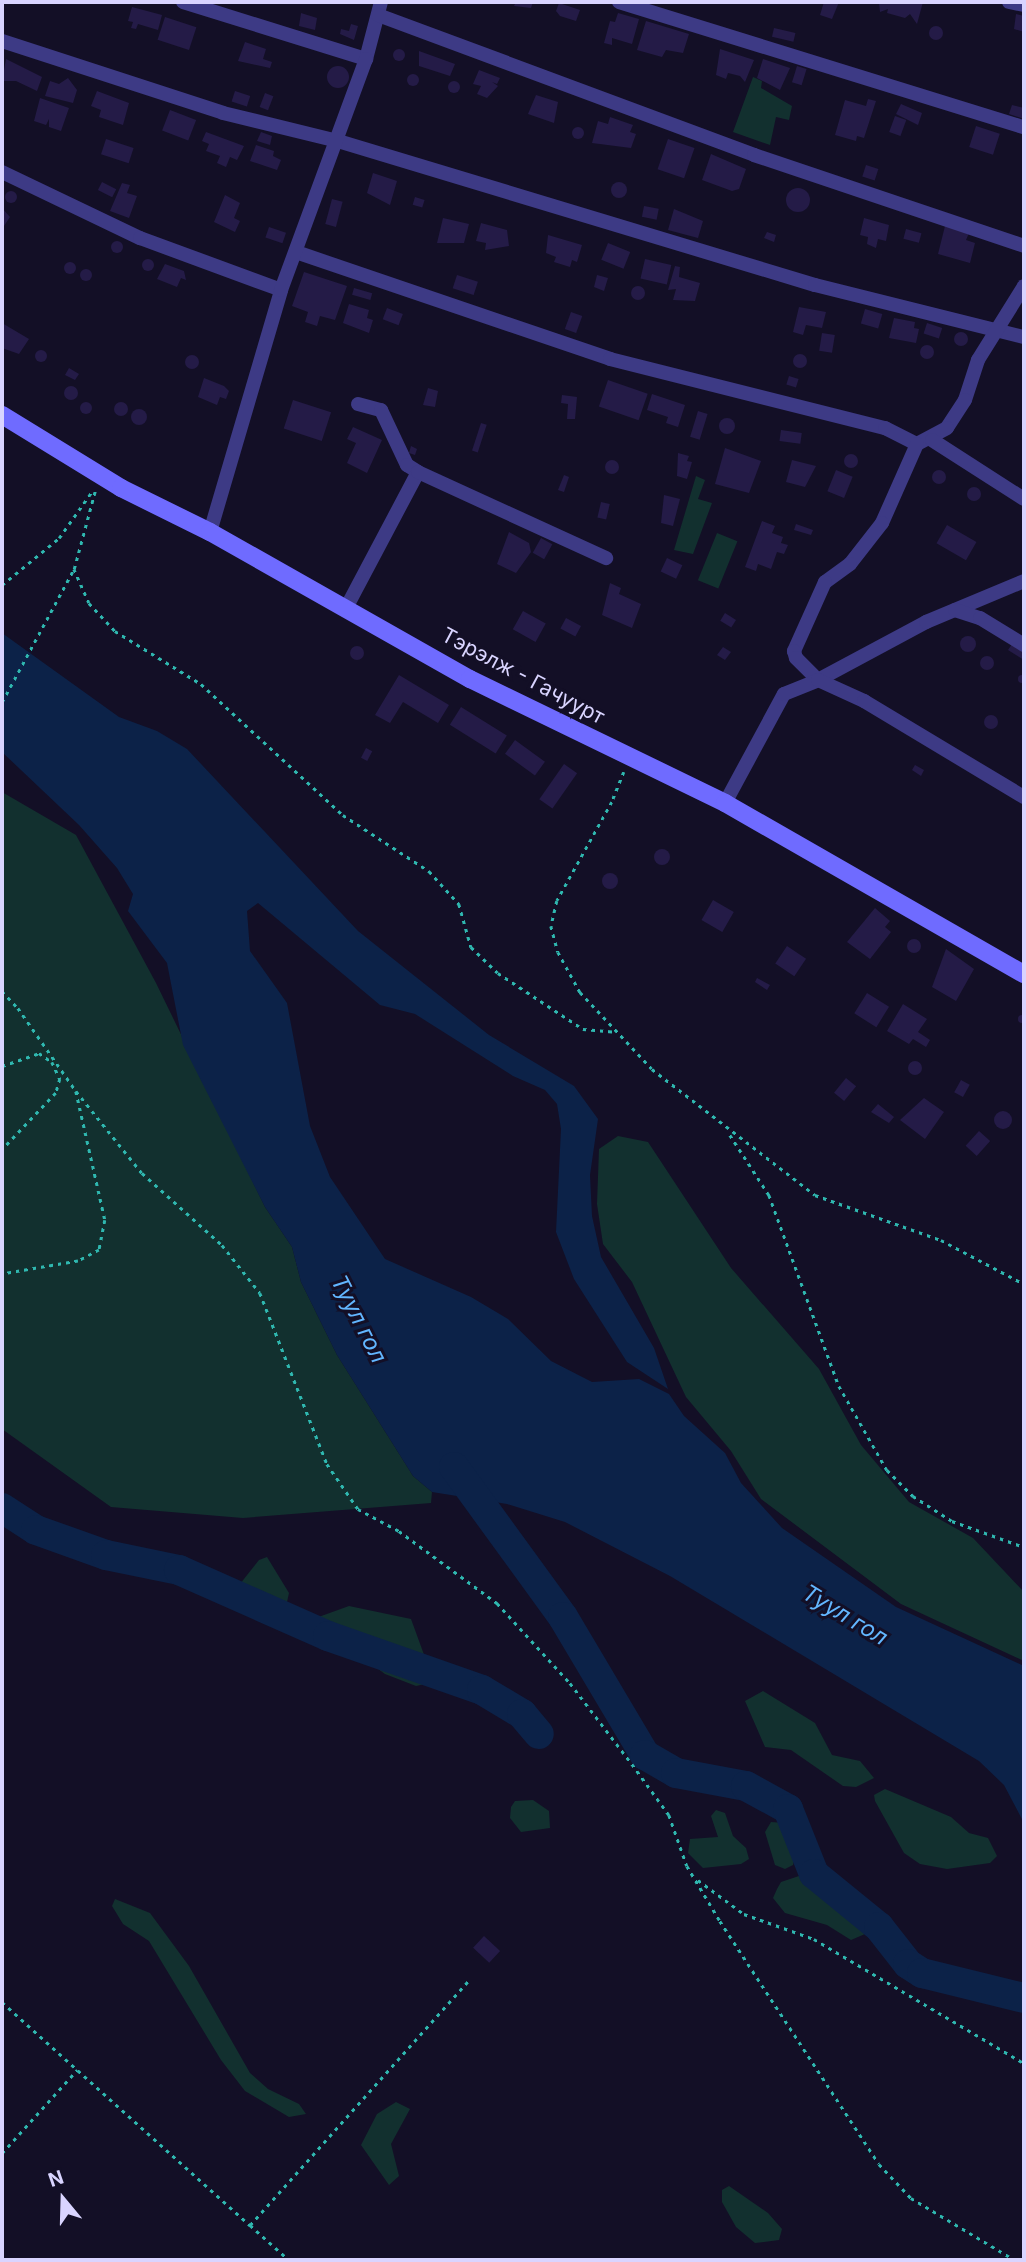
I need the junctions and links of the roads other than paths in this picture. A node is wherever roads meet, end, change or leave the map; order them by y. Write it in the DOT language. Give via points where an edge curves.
graph roads {
  1 [pos="183,2"];
  2 [pos="620,2"];
  3 [pos="1009,2"];
  4 [pos="1024,5"];
  5 [pos="380,8"];
  6 [pos="2,41"];
  7 [pos="366,59"];
  8 [pos="1024,127"];
  9 [pos="338,141"];
  10 [pos="2,172"];
  11 [pos="1024,246"];
  12 [pos="296,252"];
  13 [pos="1024,286"];
  14 [pos="282,290"];
  15 [pos="1001,330"];
  16 [pos="1024,337"];
  17 [pos="358,404"];
  18 [pos="2,415"];
  19 [pos="925,442"];
  20 [pos="418,472"];
  21 [pos="1024,499"];
  22 [pos="210,532"];
  23 [pos="606,558"];
  24 [pos="1024,581"];
  25 [pos="345,610"];
  26 [pos="955,610"];
  27 [pos="1024,645"];
  28 [pos="818,680"];
  29 [pos="1024,797"];
  30 [pos="725,803"];
  31 [pos="1024,974"];
  1 -- 7 [label="street"];
  2 -- 8 [label="street"];
  3 -- 4 [label="street"];
  5 -- 7 [label="street"];
  5 -- 11 [label="street" via="754,155"];
  6 -- 9 [label="street" via="223,113"];
  7 -- 9 [label="street"];
  9 -- 12 [label="street"];
  9 -- 15 [label="street" via="789,277"];
  10 -- 14 [label="street" via="140,238"];
  12 -- 14 [label="street"];
  12 -- 19 [label="street" via="610,359"];
  13 -- 15 [label="street"];
  14 -- 22 [label="street"];
  15 -- 16 [label="street"];
  15 -- 19 [label="street" via="978,360 965,400 947,428"];
  17 -- 20 [label="street" via="381,410 407,465"];
  18 -- 22 [label="main road, Тэрэлж - Гачуурт" via="121,488"];
  19 -- 21 [label="street"];
  19 -- 28 [label="street" via="882,523 850,564 825,582 805,624 794,651"];
  20 -- 23 [label="street"];
  20 -- 25 [label="street"];
  22 -- 25 [label="main road, Тэрэлж - Гачуурт"];
  24 -- 26 [label="street"];
  25 -- 30 [label="main road, Тэрэлж - Гачуурт"];
  26 -- 27 [label="street" via="980,618"];
  26 -- 28 [label="street"];
  28 -- 29 [label="street" via="864,701"];
  28 -- 30 [label="street" via="784,694"];
  30 -- 31 [label="main road, Тэрэлж - Гачуурт"];
}
